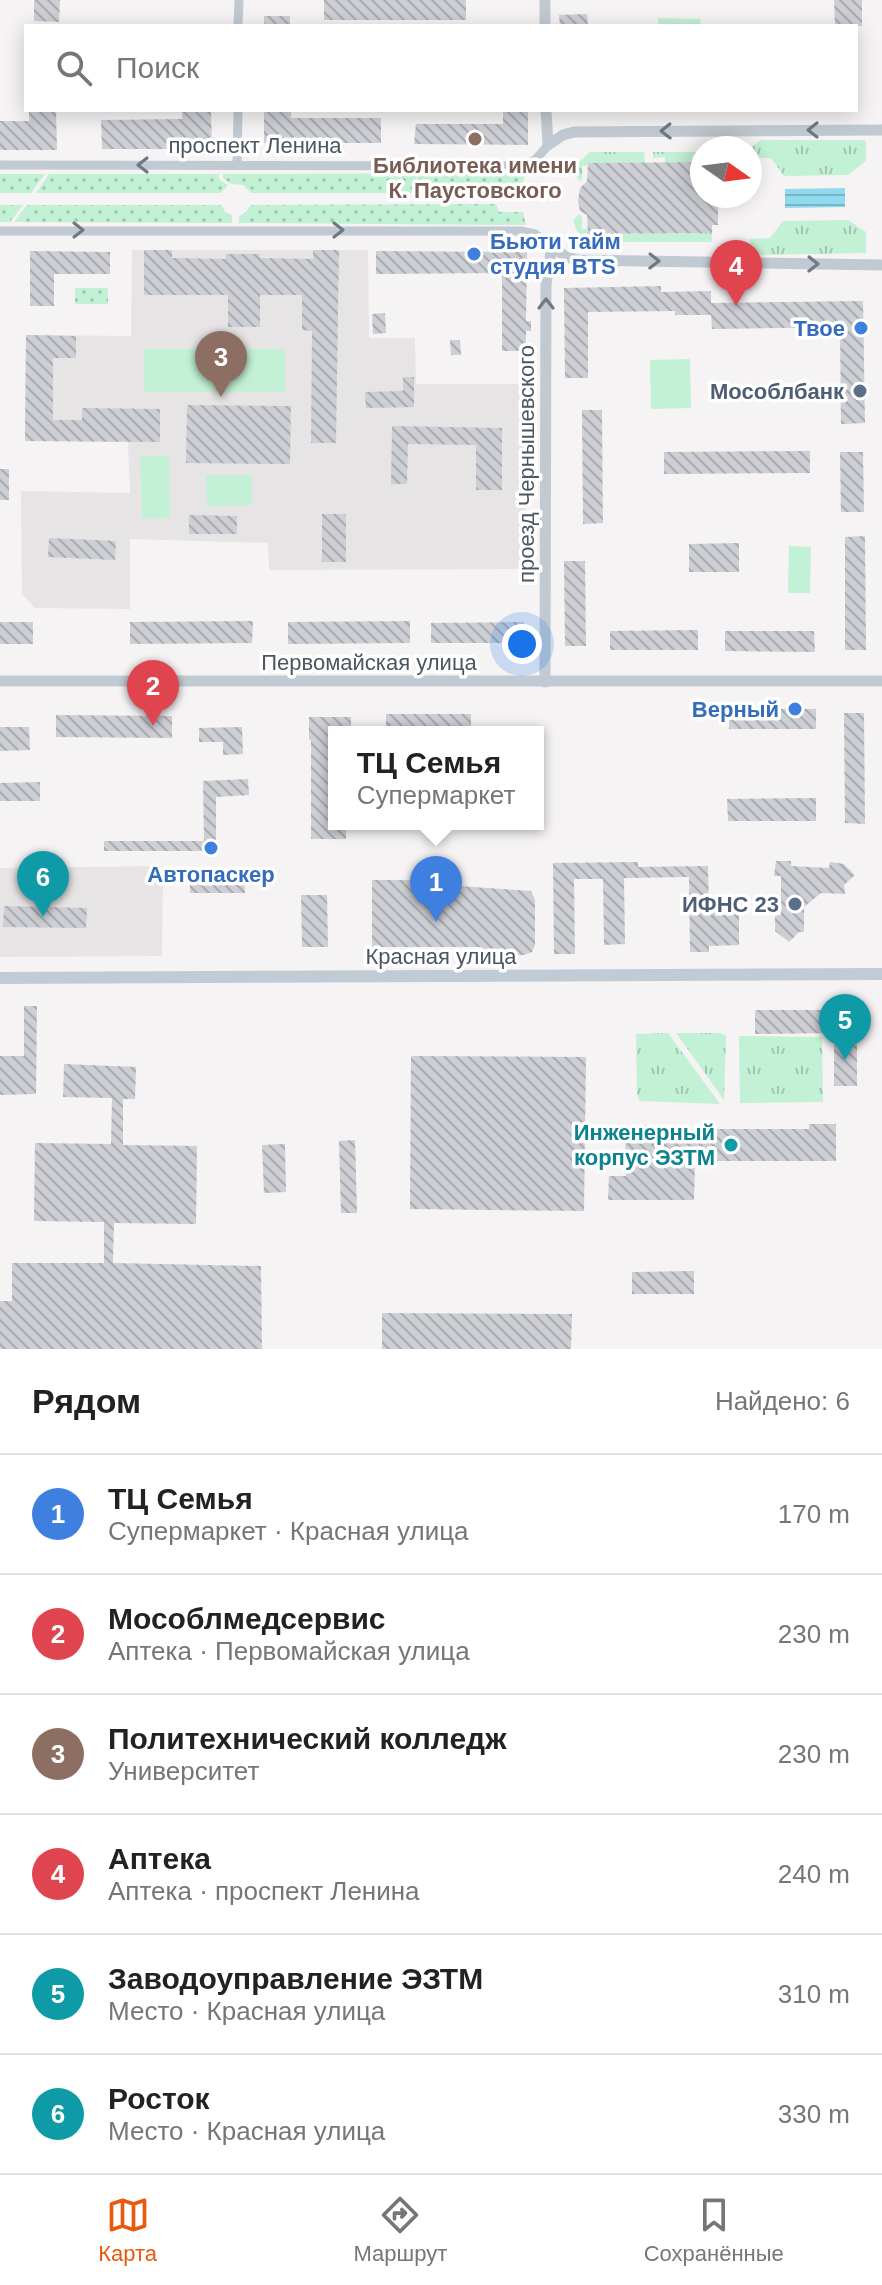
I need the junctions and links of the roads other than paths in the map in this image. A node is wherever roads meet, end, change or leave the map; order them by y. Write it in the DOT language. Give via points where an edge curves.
graph roads {
  1 [pos="239,0"];
  2 [pos="545,0"];
  3 [pos="238,24"];
  4 [pos="545,24"];
  5 [pos="238,112"];
  6 [pos="546,112"];
  7 [pos="882,130"];
  8 [pos="548,145"];
  9 [pos="0,165"];
  10 [pos="237,165"];
  11 [pos="0,231"];
  12 [pos="552,246"];
  13 [pos="882,265"];
  14 [pos="0,681"];
  15 [pos="882,681"];
  16 [pos="545,682"];
  17 [pos="882,974"];
  18 [pos="0,978"];
  1 -- 3 [label="street"];
  2 -- 4 [label="street"];
  5 -- 10 [label="street"];
  6 -- 8 [label="street"];
  7 -- 8 [label="street, проспект Ленина, one-way" via="574,132"];
  8 -- 10 [label="street, проспект Ленина" via="536,160 519,166"];
  10 -- 9 [label="street, проспект Ленина, one-way"];
  11 -- 12 [label="street, one-way" via="521,231"];
  12 -- 13 [label="street, one-way" via="579,260"];
  16 -- 12 [label="street, проезд Чернышевского, one-way" via="546,284"];
  14 -- 16 [label="street, Первомайская улица"];
  15 -- 16 [label="street, Первомайская улица"];
  17 -- 18 [label="main road, Красная улица"];
}
